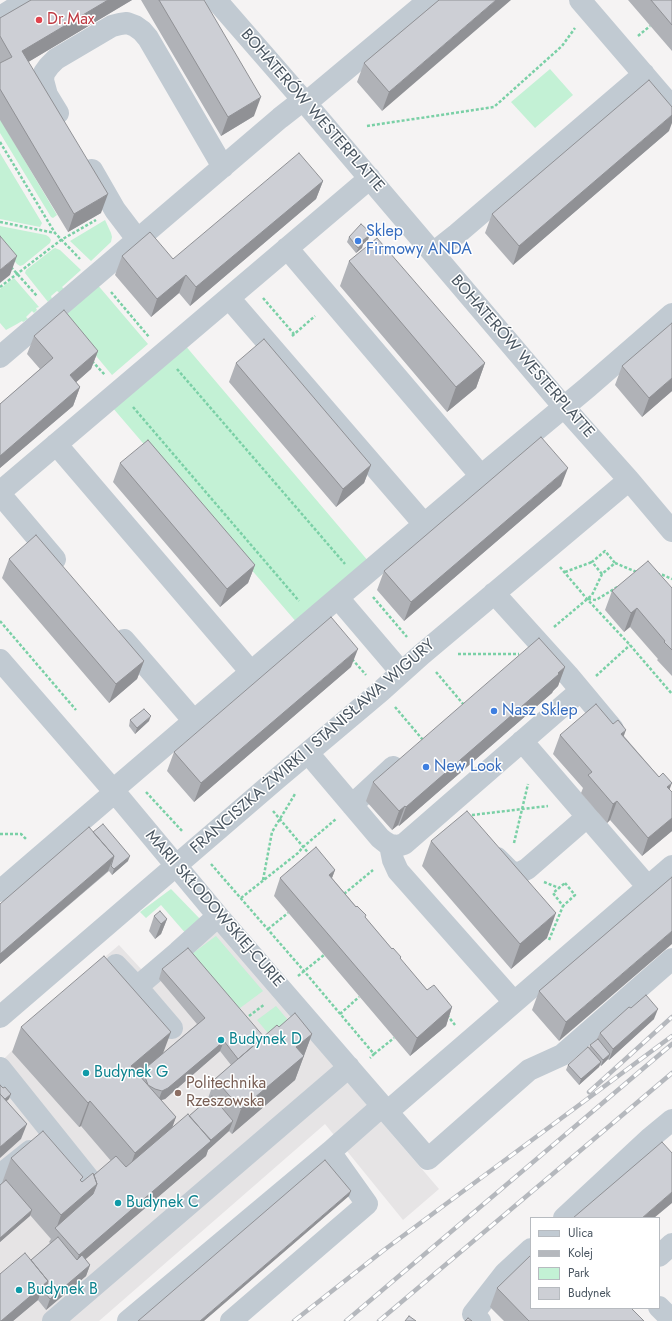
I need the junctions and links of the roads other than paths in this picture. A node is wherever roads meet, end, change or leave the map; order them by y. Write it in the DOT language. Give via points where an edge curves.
graph roads {
  1 [pos="28,0"];
  2 [pos="216,0"];
  3 [pos="429,0"];
  4 [pos="580,0"];
  5 [pos="0,17"];
  6 [pos="644,74"];
  7 [pos="305,101"];
  8 [pos="672,107"];
  9 [pos="67,129"];
  10 [pos="83,156"];
  11 [pos="223,167"];
  12 [pos="370,178"];
  13 [pos="137,239"];
  14 [pos="287,248"];
  15 [pos="433,253"];
  16 [pos="228,298"];
  17 [pos="672,314"];
  18 [pos="2,351"];
  19 [pos="563,406"];
  20 [pos="56,444"];
  21 [pos="481,476"];
  22 [pos="628,480"];
  23 [pos="0,493"];
  24 [pos="424,524"];
  25 [pos="672,531"];
  26 [pos="66,572"];
  27 [pos="494,593"];
  28 [pos="338,598"];
  29 [pos="112,626"];
  30 [pos="0,660"];
  31 [pos="251,672"];
  32 [pos="401,672"];
  33 [pos="580,690"];
  34 [pos="194,721"];
  35 [pos="423,740"];
  36 [pos="626,744"];
  37 [pos="528,749"];
  38 [pos="308,753"];
  39 [pos="114,791"];
  40 [pos="352,805"];
  41 [pos="582,810"];
  42 [pos="484,842"];
  43 [pos="391,850"];
  44 [pos="176,865"];
  45 [pos="672,866"];
  46 [pos="648,886"];
  47 [pos="0,891"];
  48 [pos="218,916"];
  49 [pos="672,959"];
  50 [pos="116,965"];
  51 [pos="137,987"];
  52 [pos="514,1002"];
  53 [pos="0,1017"];
  54 [pos="172,1028"];
  55 [pos="349,1067"];
  56 [pos="0,1068"];
  57 [pos="385,1109"];
  58 [pos="672,1120"];
  59 [pos="52,1132"];
  60 [pos="330,1152"];
  61 [pos="0,1175"];
  62 [pos="89,1179"];
  63 [pos="565,1217"];
  64 [pos="672,1244"];
  65 [pos="530,1250"];
  66 [pos="660,1255"];
  67 [pos="660,1308"];
  68 [pos="672,1320"];
  69 [pos="53,1321"];
  70 [pos="128,1321"];
  71 [pos="231,1321"];
  72 [pos="480,1321"];
  1 -- 5 [label="street"];
  2 -- 7 [label="street, BOHATERÓW WESTERPLATTE"];
  3 -- 7 [label="street"];
  4 -- 6 [label="street"];
  6 -- 8 [label="street"];
  6 -- 15 [label="street"];
  7 -- 11 [label="street" via="280,118"];
  7 -- 12 [label="street, BOHATERÓW WESTERPLATTE"];
  9 -- 11 [label="street" via="44,88 44,74 56,59 112,26 127,23 135,26 148,38"];
  10 -- 13 [label="street" via="115,210"];
  11 -- 13 [label="street"];
  12 -- 14 [label="street"];
  12 -- 15 [label="street, BOHATERÓW WESTERPLATTE"];
  13 -- 18 [label="street" via="52,314"];
  14 -- 16 [label="street"];
  14 -- 21 [label="street"];
  15 -- 19 [label="street, BOHATERÓW WESTERPLATTE"];
  16 -- 20 [label="street"];
  16 -- 24 [label="street"];
  17 -- 19 [label="street"];
  19 -- 21 [label="street"];
  19 -- 22 [label="street, BOHATERÓW WESTERPLATTE"];
  20 -- 23 [label="street"];
  20 -- 31 [label="street"];
  21 -- 24 [label="street"];
  22 -- 25 [label="street, BOHATERÓW WESTERPLATTE"];
  22 -- 27 [label="street, FRANCISZKA ŻWIRKI I STANISŁAWA WIGURY"];
  23 -- 26 [label="street"];
  24 -- 28 [label="street"];
  27 -- 32 [label="street, FRANCISZKA ŻWIRKI I STANISŁAWA WIGURY"];
  27 -- 33 [label="street" via="529,648"];
  28 -- 31 [label="street"];
  28 -- 32 [label="street"];
  29 -- 34 [label="street"];
  30 -- 39 [label="street, MARII SKŁODOWSKIEJ-CURIE"];
  31 -- 34 [label="street"];
  32 -- 38 [label="street, FRANCISZKA ŻWIRKI I STANISŁAWA WIGURY"];
  33 -- 36 [label="street"];
  33 -- 37 [label="street"];
  34 -- 39 [label="street"];
  35 -- 40 [label="street"];
  37 -- 41 [label="street"];
  37 -- 43 [label="street" via="456,810"];
  38 -- 40 [label="street"];
  38 -- 44 [label="street, FRANCISZKA ŻWIRKI I STANISŁAWA WIGURY"];
  39 -- 44 [label="street, MARII SKŁODOWSKIEJ-CURIE"];
  39 -- 47 [label="street"];
  40 -- 43 [label="street"];
  41 -- 42 [label="street" via="527,869 521,872 516,873 508,869"];
  41 -- 46 [label="street"];
  43 -- 52 [label="street" via="398,871"];
  44 -- 48 [label="street, MARII SKŁODOWSKIEJ-CURIE"];
  44 -- 53 [label="street, FRANCISZKA ŻWIRKI I STANISŁAWA WIGURY"];
  45 -- 46 [label="street"];
  46 -- 52 [label="street"];
  48 -- 51 [label="street"];
  48 -- 55 [label="street, MARII SKŁODOWSKIEJ-CURIE"];
  49 -- 57 [label="street, MARII SKŁODOWSKIEJ-CURIE" via="562,1055 529,1070 428,1159"];
  50 -- 51 [label="street"];
  51 -- 54 [label="street"];
  52 -- 57 [label="street"];
  55 -- 57 [label="street, MARII SKŁODOWSKIEJ-CURIE"];
  55 -- 69 [label="street"];
  56 -- 59 [label="street"];
  57 -- 60 [label="street"];
  58 -- 63 [label="street"];
  59 -- 61 [label="street"];
  59 -- 62 [label="street"];
  60 -- 70 [label="street"];
  60 -- 71 [label="street" via="367,1204"];
  64 -- 66 [label="street"];
  65 -- 72 [label="street" via="505,1273 473,1314"];
  67 -- 68 [label="street"];
}
